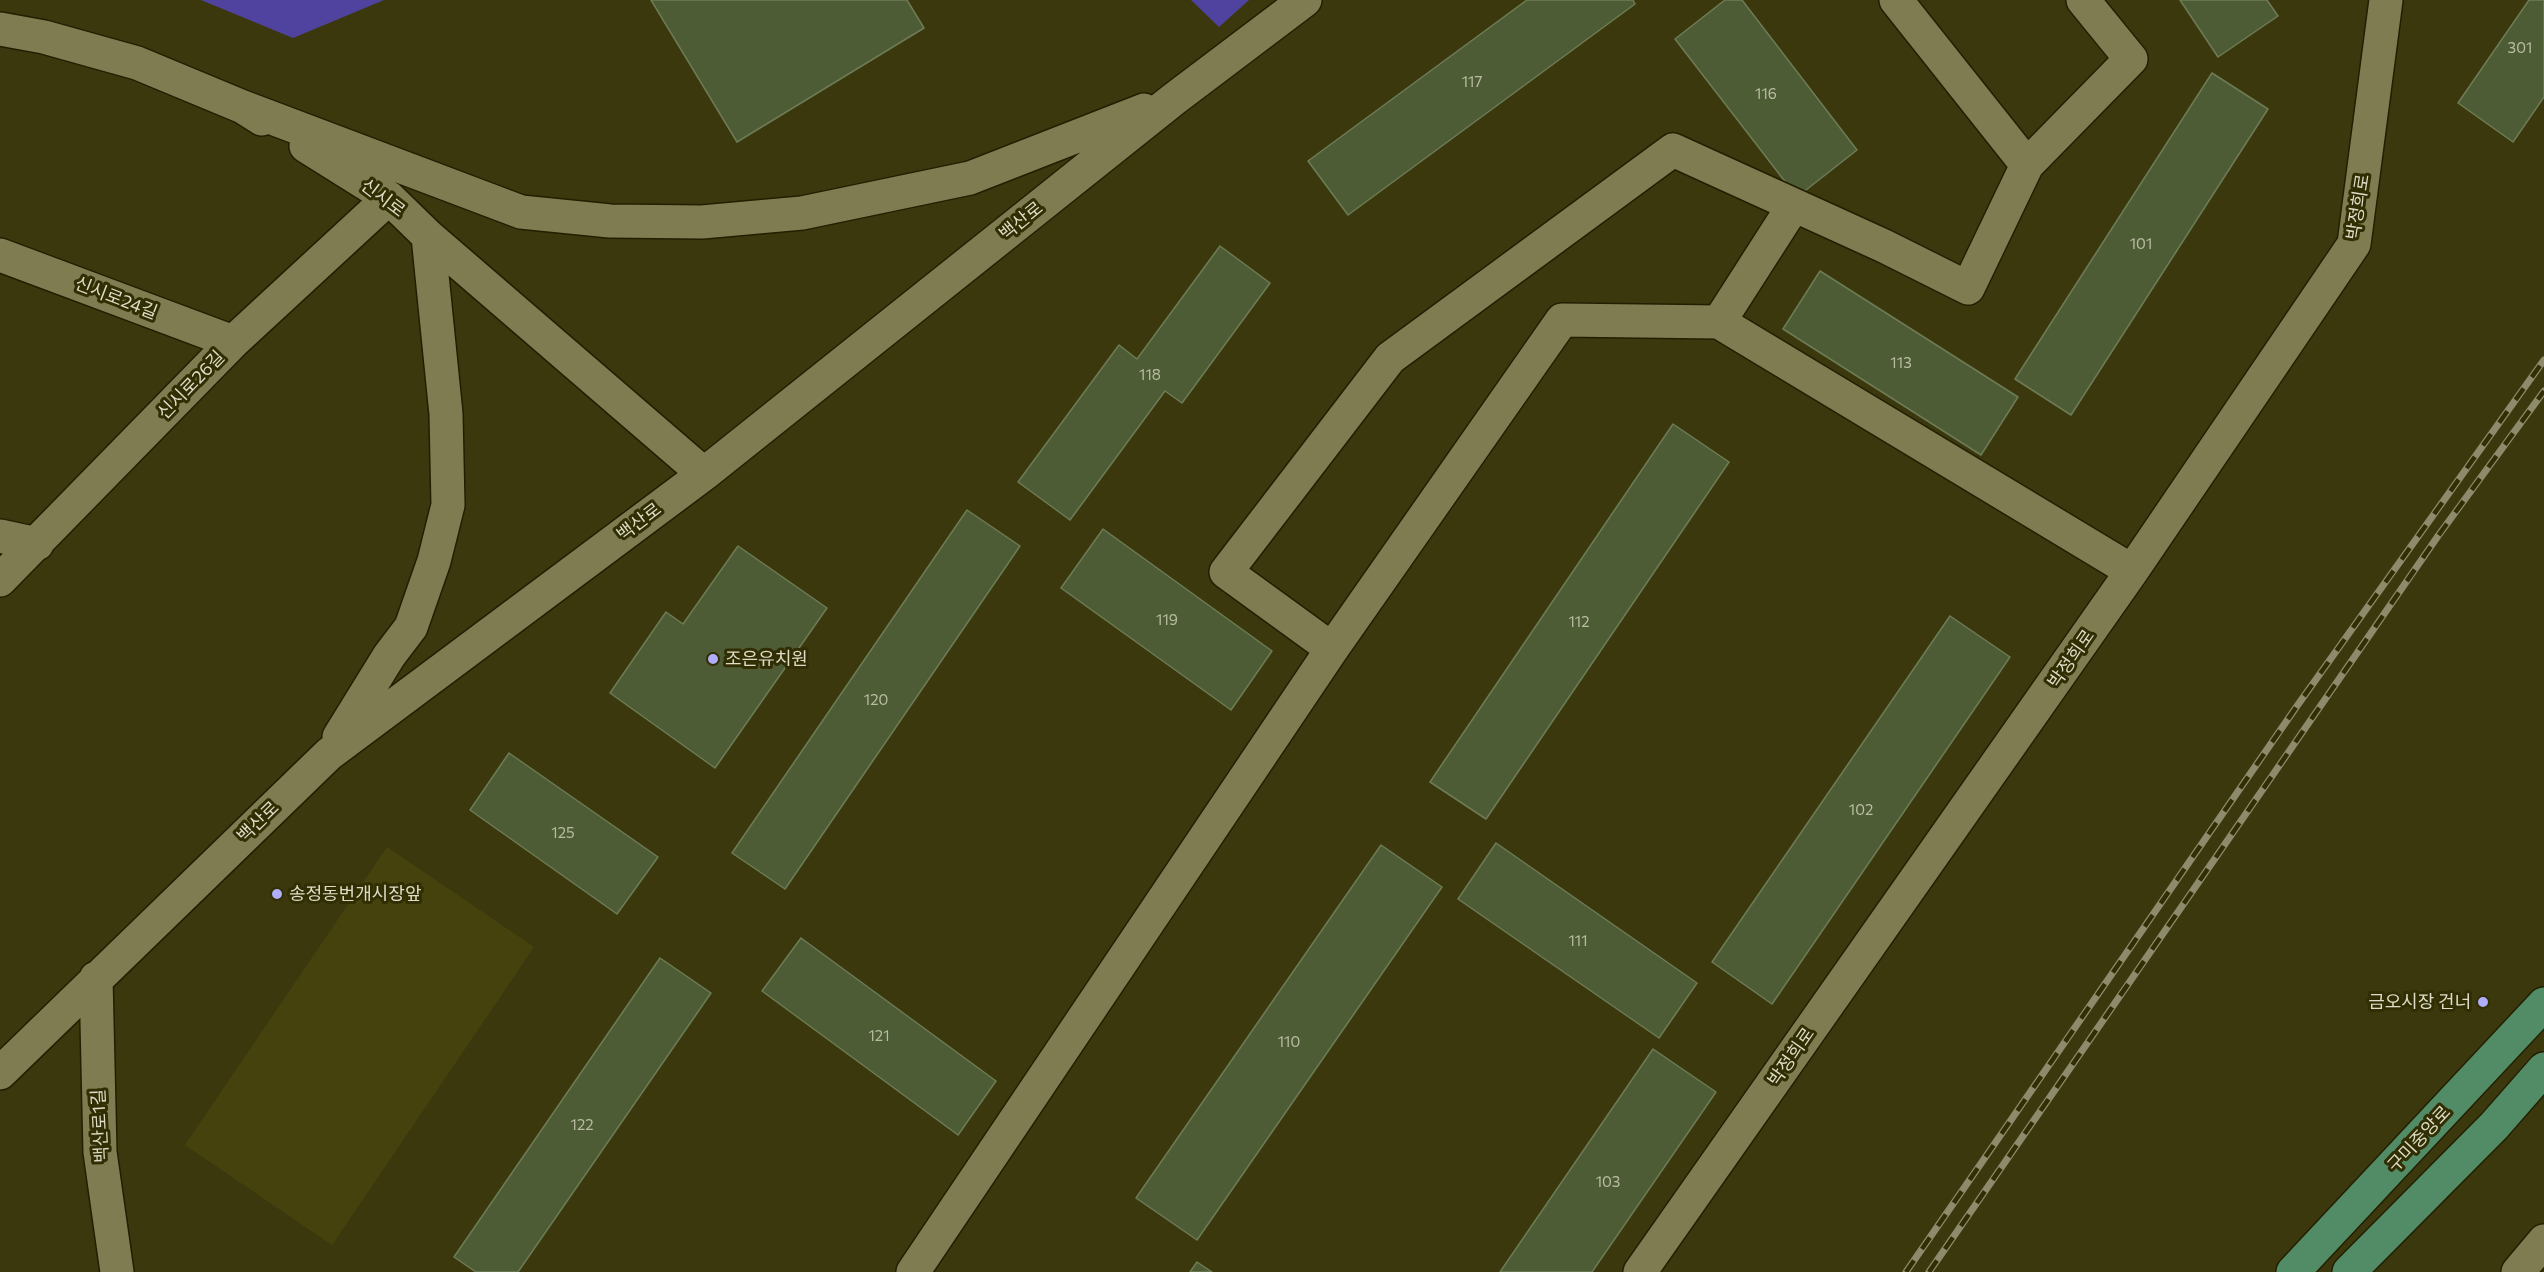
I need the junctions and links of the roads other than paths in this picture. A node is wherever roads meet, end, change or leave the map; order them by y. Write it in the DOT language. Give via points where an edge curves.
graph roads {
  1 [pos="1305,0"];
  2 [pos="1896,0"];
  3 [pos="2083,0"];
  4 [pos="2386,0"];
  5 [pos="0,29"];
  6 [pos="1174,99"];
  7 [pos="243,108"];
  8 [pos="2027,165"];
  9 [pos="389,198"];
  10 [pos="1794,205"];
  11 [pos="428,236"];
  12 [pos="0,255"];
  13 [pos="1719,322"];
  14 [pos="233,342"];
  15 [pos="704,474"];
  16 [pos="0,536"];
  17 [pos="38,544"];
  18 [pos="2132,571"];
  19 [pos="0,580"];
  20 [pos="1332,649"];
  21 [pos="328,754"];
  22 [pos="96,978"];
  23 [pos="2544,1004"];
  24 [pos="2544,1069"];
  25 [pos="0,1073"];
  26 [pos="2544,1241"];
  27 [pos="117,1272"];
  28 [pos="913,1272"];
  29 [pos="1640,1272"];
  30 [pos="2293,1272"];
  31 [pos="2349,1272"];
  32 [pos="2518,1272"];
  1 -- 6 [label="street, 백산로"];
  2 -- 8 [label="street"];
  3 -- 8 [label="street" via="2131,59"];
  4 -- 18 [label="street, 박정희로" via="2354,244"];
  5 -- 7 [label="street, 신시로" via="136,63"];
  6 -- 7 [label="street" via="970,178 802,213 702,222 610,221 521,212"];
  6 -- 15 [label="street, 백산로"];
  7 -- 9 [label="street, 신시로"];
  8 -- 10 [label="street" via="1968,288"];
  9 -- 11 [label="street, 신시로"];
  9 -- 14 [label="street, 신시로26길"];
  10 -- 13 [label="street"];
  10 -- 20 [label="street" via="1673,150 1390,358 1226,572"];
  11 -- 15 [label="street, 신시로"];
  11 -- 21 [label="street" via="446,414 448,505 411,627"];
  12 -- 14 [label="street, 신시로24길"];
  13 -- 18 [label="street"];
  13 -- 20 [label="street" via="1562,320"];
  14 -- 17 [label="street, 신시로26길"];
  15 -- 21 [label="street, 백산로"];
  16 -- 17 [label="street"];
  17 -- 19 [label="street, 신시로26길"];
  18 -- 29 [label="street, 박정희로"];
  20 -- 28 [label="street"];
  21 -- 22 [label="street, 백산로"];
  22 -- 25 [label="street, 백산로"];
  22 -- 27 [label="street, 백산로1길" via="100,1152"];
  23 -- 30 [label="main road, 구미중앙로"];
  24 -- 31 [label="main road" via="2494,1126"];
  26 -- 32 [label="street"];
}
